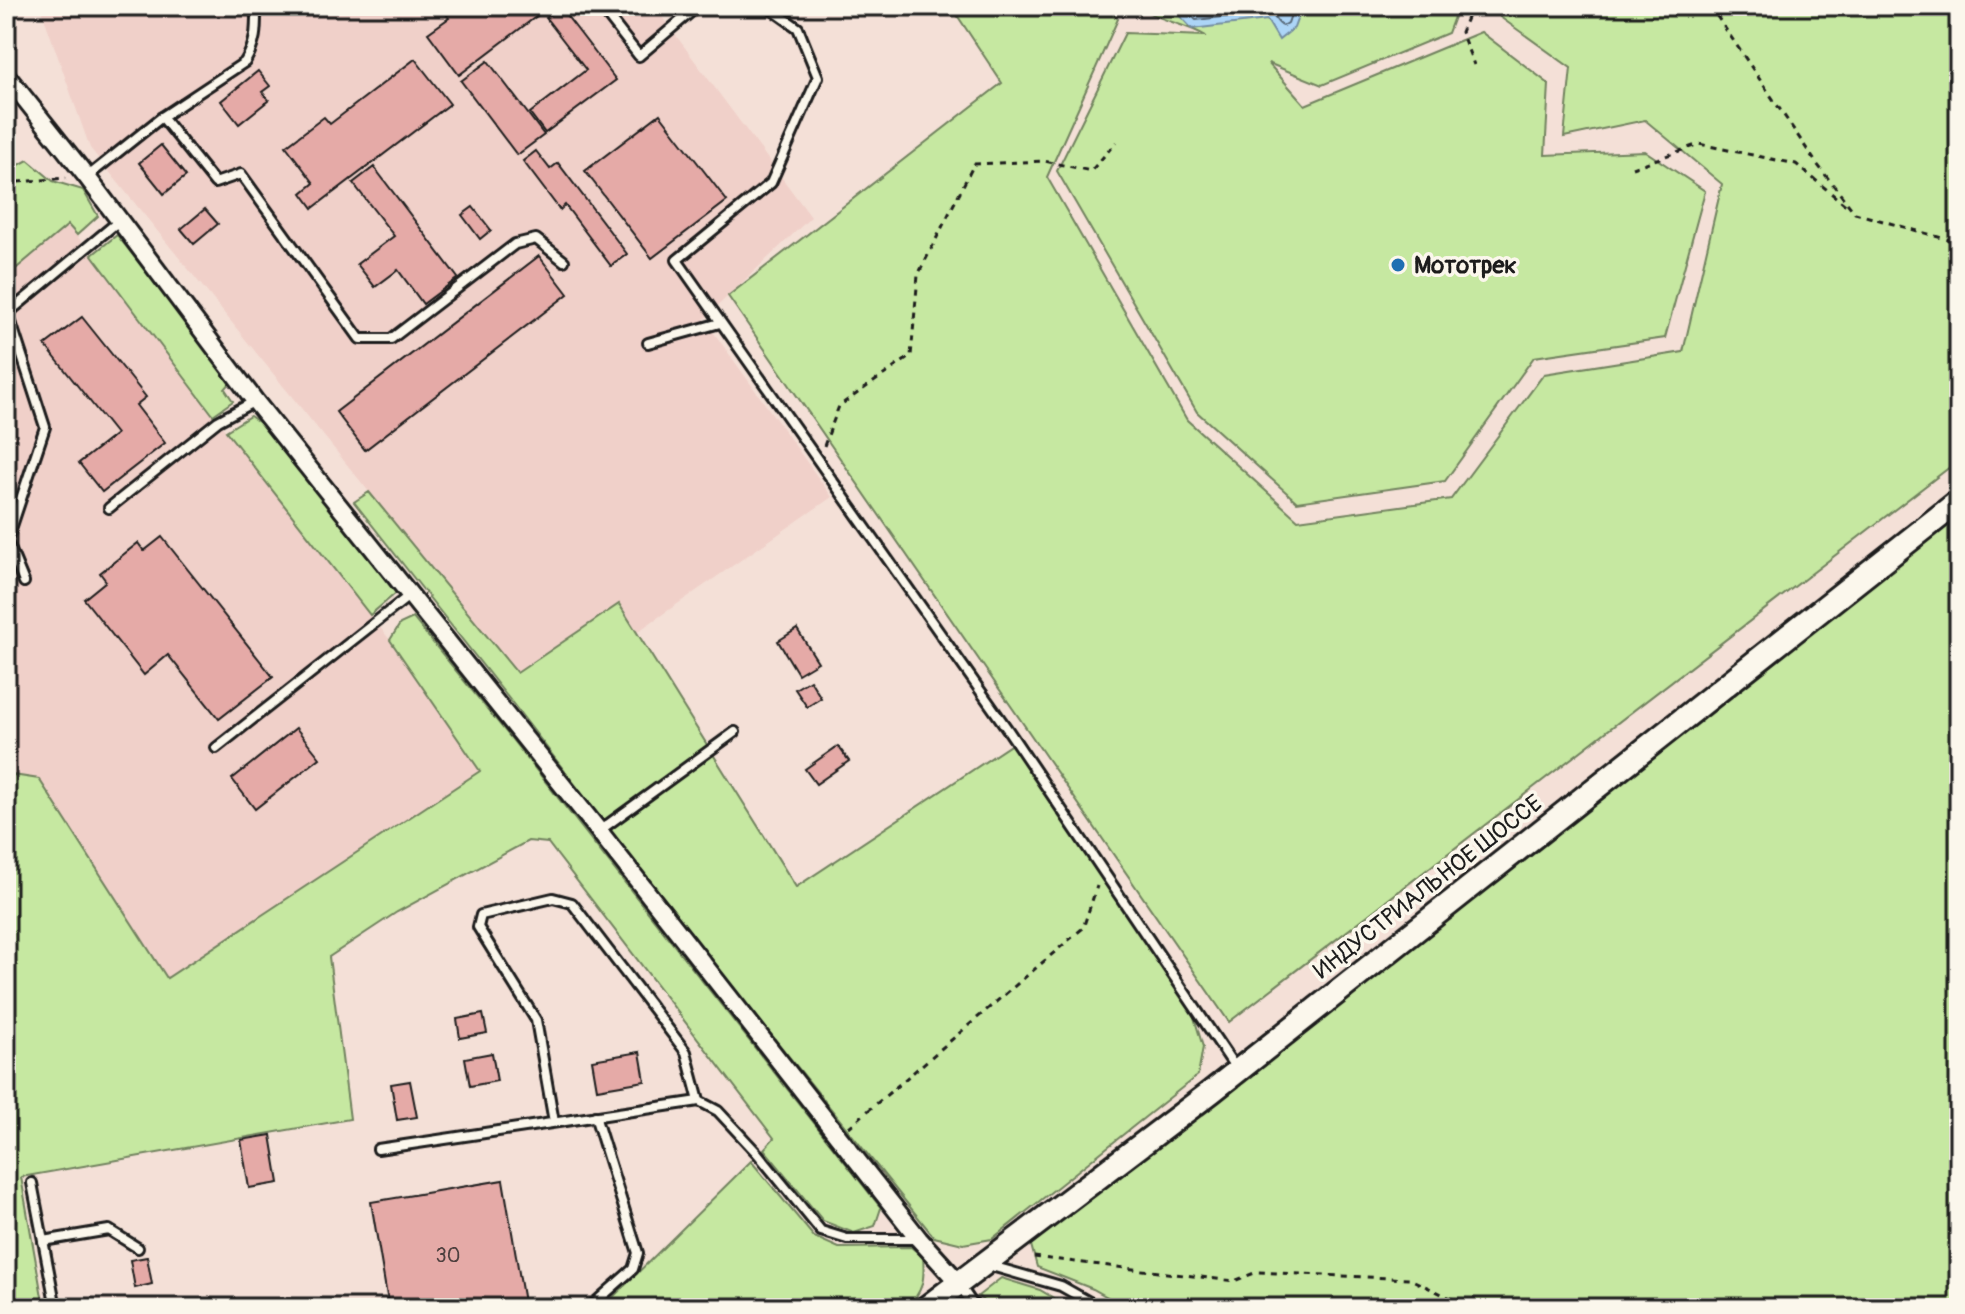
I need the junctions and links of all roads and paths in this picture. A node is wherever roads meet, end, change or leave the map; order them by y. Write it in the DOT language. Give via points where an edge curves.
graph roads {
  1 [pos="256,6"];
  2 [pos="600,6"];
  3 [pos="698,6"];
  4 [pos="767,6"];
  5 [pos="1472,6"];
  6 [pos="1710,6"];
  7 [pos="1474,65"];
  8 [pos="6,75"];
  9 [pos="162,117"];
  10 [pos="1116,142"];
  11 [pos="1632,168"];
  12 [pos="87,177"];
  13 [pos="6,183"];
  14 [pos="1855,213"];
  15 [pos="120,220"];
  16 [pos="1959,230"];
  17 [pos="564,261"];
  18 [pos="720,323"];
  19 [pos="648,343"];
  20 [pos="255,401"];
  21 [pos="818,461"];
  22 [pos="1959,501"];
  23 [pos="109,508"];
  24 [pos="24,582"];
  25 [pos="410,595"];
  26 [pos="735,732"];
  27 [pos="216,748"];
  28 [pos="599,831"];
  29 [pos="1102,871"];
  30 [pos="1237,1071"];
  31 [pos="699,1101"];
  32 [pos="595,1116"];
  33 [pos="554,1122"];
  34 [pos="838,1136"];
  35 [pos="378,1149"];
  36 [pos="32,1183"];
  37 [pos="919,1239"];
  38 [pos="43,1241"];
  39 [pos="138,1248"];
  40 [pos="1034,1257"];
  41 [pos="983,1263"];
  42 [pos="958,1282"];
  43 [pos="56,1308"];
  44 [pos="589,1308"];
  45 [pos="926,1308"];
  46 [pos="978,1308"];
  47 [pos="1100,1308"];
  48 [pos="1664,1308"];
  1 -- 9 [label="lane" via="257,34 245,62"];
  2 -- 3 [label="lane" via="639,56"];
  4 -- 18 [label="lane" via="798,28 818,77 771,183 677,260"];
  5 -- 7 [label="path" via="1461,32"];
  6 -- 14 [label="path"];
  8 -- 12 [label="street"];
  9 -- 12 [label="lane"];
  9 -- 17 [label="lane" via="215,183 241,174 360,339 391,339 515,244 536,239"];
  10 -- 21 [label="path" via="1091,171 1044,161 974,164 918,275 911,356 839,406"];
  11 -- 14 [label="path" via="1699,144 1796,164"];
  12 -- 13 [label="path"];
  12 -- 15 [label="street"];
  14 -- 16 [label="path" via="1949,240"];
  15 -- 20 [label="street"];
  15 -- 24 [label="lane" via="8,313 45,427 7,541"];
  18 -- 19 [label="lane"];
  18 -- 21 [label="lane"];
  20 -- 23 [label="lane" via="218,421"];
  20 -- 25 [label="street"];
  21 -- 29 [label="lane"];
  22 -- 30 [label="main road, ИНДУСТРИАЛЬНОЕ ШОССЕ"];
  25 -- 27 [label="lane"];
  25 -- 28 [label="street"];
  26 -- 28 [label="lane"];
  28 -- 34 [label="street"];
  29 -- 30 [label="lane"];
  29 -- 34 [label="path" via="1083,928"];
  30 -- 41 [label="main road, ИНДУСТРИАЛЬНОЕ ШОССЕ"];
  31 -- 32 [label="lane"];
  31 -- 33 [label="lane" via="686,1052 572,903 553,898 481,915 478,927 536,1020"];
  31 -- 37 [label="lane" via="718,1111 821,1231 847,1239"];
  32 -- 33 [label="lane"];
  32 -- 44 [label="lane" via="638,1253 633,1269"];
  33 -- 35 [label="lane"];
  34 -- 37 [label="street"];
  36 -- 38 [label="lane"];
  37 -- 42 [label="street"];
  38 -- 39 [label="lane" via="109,1230"];
  38 -- 43 [label="lane"];
  40 -- 48 [label="path" via="1234,1281 1257,1272 1410,1279 1461,1303"];
  41 -- 42 [label="main road, ИНДУСТРИАЛЬНОЕ ШОССЕ"];
  41 -- 47 [label="lane" via="1061,1286"];
  42 -- 45 [label="main road, ИНДУСТРИАЛЬНОЕ ШОССЕ"];
  42 -- 46 [label="lane"];
}
